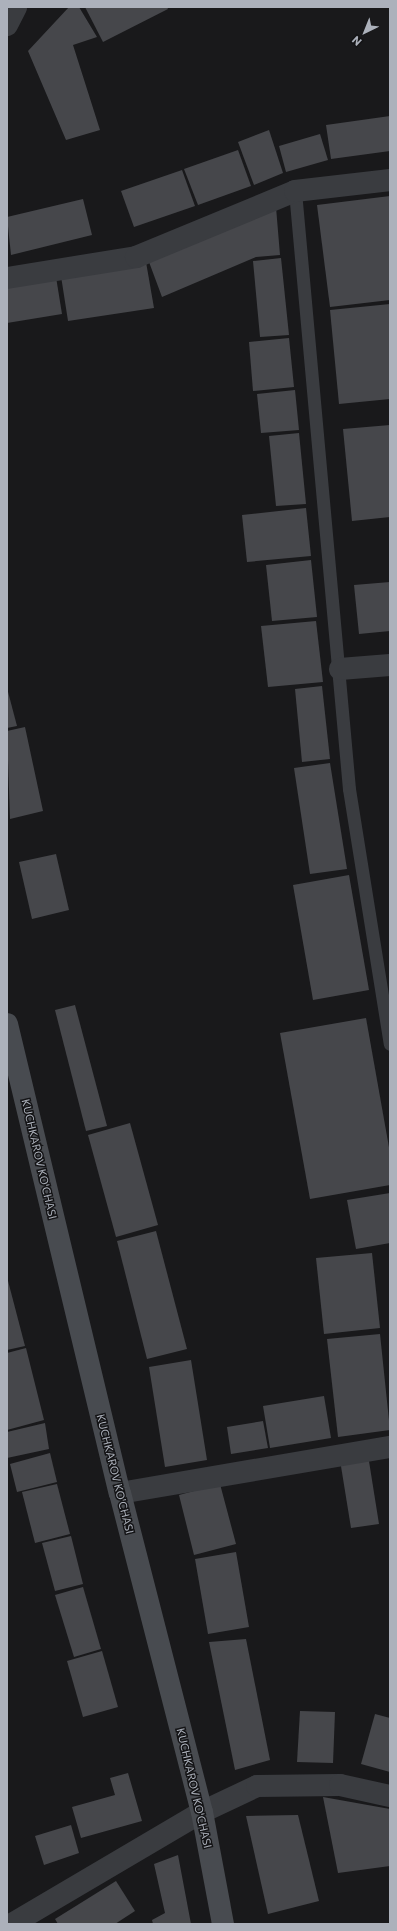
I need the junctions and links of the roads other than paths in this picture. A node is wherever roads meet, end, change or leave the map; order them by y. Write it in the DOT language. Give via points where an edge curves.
graph roads {
  1 [pos="16,7"];
  2 [pos="7,26"];
  3 [pos="390,180"];
  4 [pos="295,191"];
  5 [pos="7,278"];
  6 [pos="390,665"];
  7 [pos="340,669"];
  8 [pos="7,1024"];
  9 [pos="390,1044"];
  10 [pos="390,1447"];
  11 [pos="120,1493"];
  12 [pos="390,1796"];
  13 [pos="202,1812"];
  14 [pos="12,1924"];
  15 [pos="223,1924"];
  1 -- 2 [label="street"];
  3 -- 4 [label="street"];
  4 -- 5 [label="street" via="136,257"];
  4 -- 7 [label="lane"];
  6 -- 7 [label="street"];
  7 -- 9 [label="lane" via="349,789"];
  8 -- 11 [label="main road, KUCHKAROV KO'CHASI"];
  10 -- 11 [label="street"];
  11 -- 13 [label="main road, KUCHKAROV KO'CHASI"];
  12 -- 13 [label="street" via="340,1785 256,1786"];
  13 -- 14 [label="street"];
  13 -- 15 [label="main road, KUCHKAROV KO'CHASI"];
}
